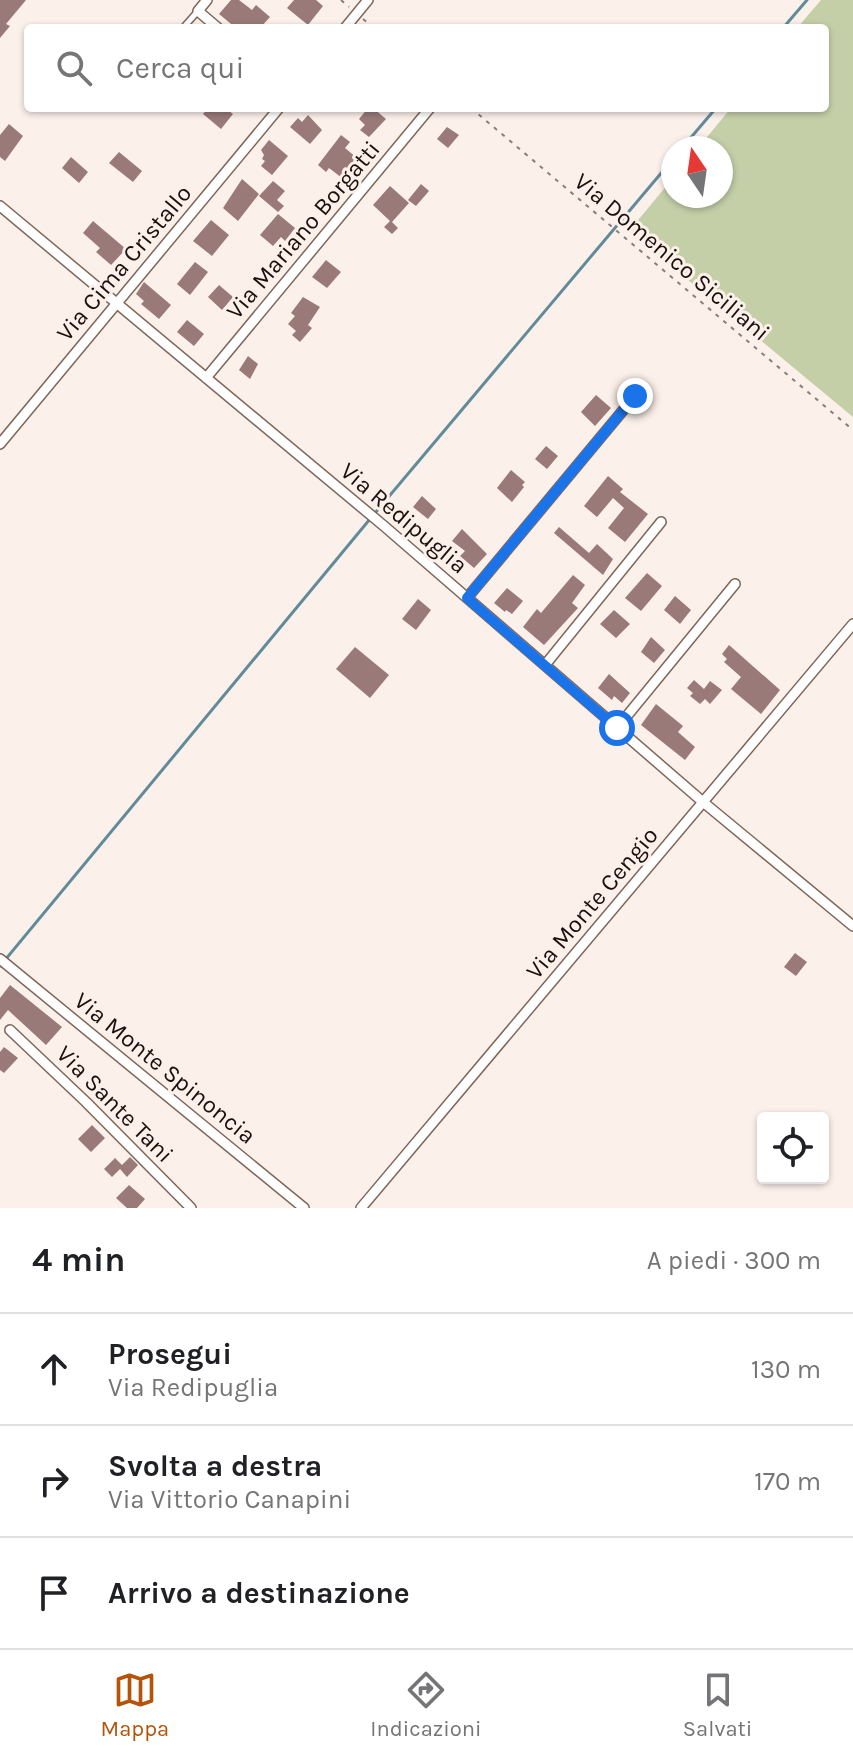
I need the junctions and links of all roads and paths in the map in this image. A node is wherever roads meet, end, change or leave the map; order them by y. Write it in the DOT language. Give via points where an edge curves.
graph roads {
  1 [pos="207,0"];
  2 [pos="368,0"];
  3 [pos="198,11"];
  4 [pos="187,24"];
  5 [pos="213,24"];
  6 [pos="348,24"];
  7 [pos="276,112"];
  8 [pos="427,112"];
  9 [pos="476,112"];
  10 [pos="0,206"];
  11 [pos="117,303"];
  12 [pos="206,378"];
  13 [pos="635,396"];
  14 [pos="853,430"];
  15 [pos="0,444"];
  16 [pos="661,522"];
  17 [pos="735,584"];
  18 [pos="467,598"];
  19 [pos="853,624"];
  20 [pos="545,665"];
  21 [pos="617,728"];
  22 [pos="703,802"];
  23 [pos="853,926"];
  24 [pos="0,959"];
  25 [pos="10,1030"];
  26 [pos="191,1208"];
  27 [pos="304,1208"];
  28 [pos="361,1208"];
  1 -- 3 [label="street"];
  2 -- 6 [label="street"];
  3 -- 4 [label="lane"];
  3 -- 5 [label="street"];
  7 -- 11 [label="street, Via Cima Cristallo"];
  8 -- 12 [label="street, Via Mariano Borgatti"];
  9 -- 14 [label="path, Via Domenico Siciliani"];
  10 -- 11 [label="street, Via Redipuglia"];
  11 -- 12 [label="street, Via Redipuglia"];
  11 -- 15 [label="street, Via Cima Cristallo"];
  12 -- 18 [label="street, Via Redipuglia"];
  13 -- 18 [label="street"];
  16 -- 20 [label="street"];
  17 -- 21 [label="street"];
  18 -- 20 [label="street, Via Redipuglia"];
  19 -- 22 [label="street, Via Monte Cengio"];
  20 -- 21 [label="street, Via Redipuglia"];
  21 -- 22 [label="street, Via Redipuglia"];
  22 -- 23 [label="street, Via Redipuglia"];
  22 -- 28 [label="street, Via Monte Cengio"];
  24 -- 27 [label="street, Via Monte Spinoncia"];
  25 -- 26 [label="street, Via Sante Tani"];
}
